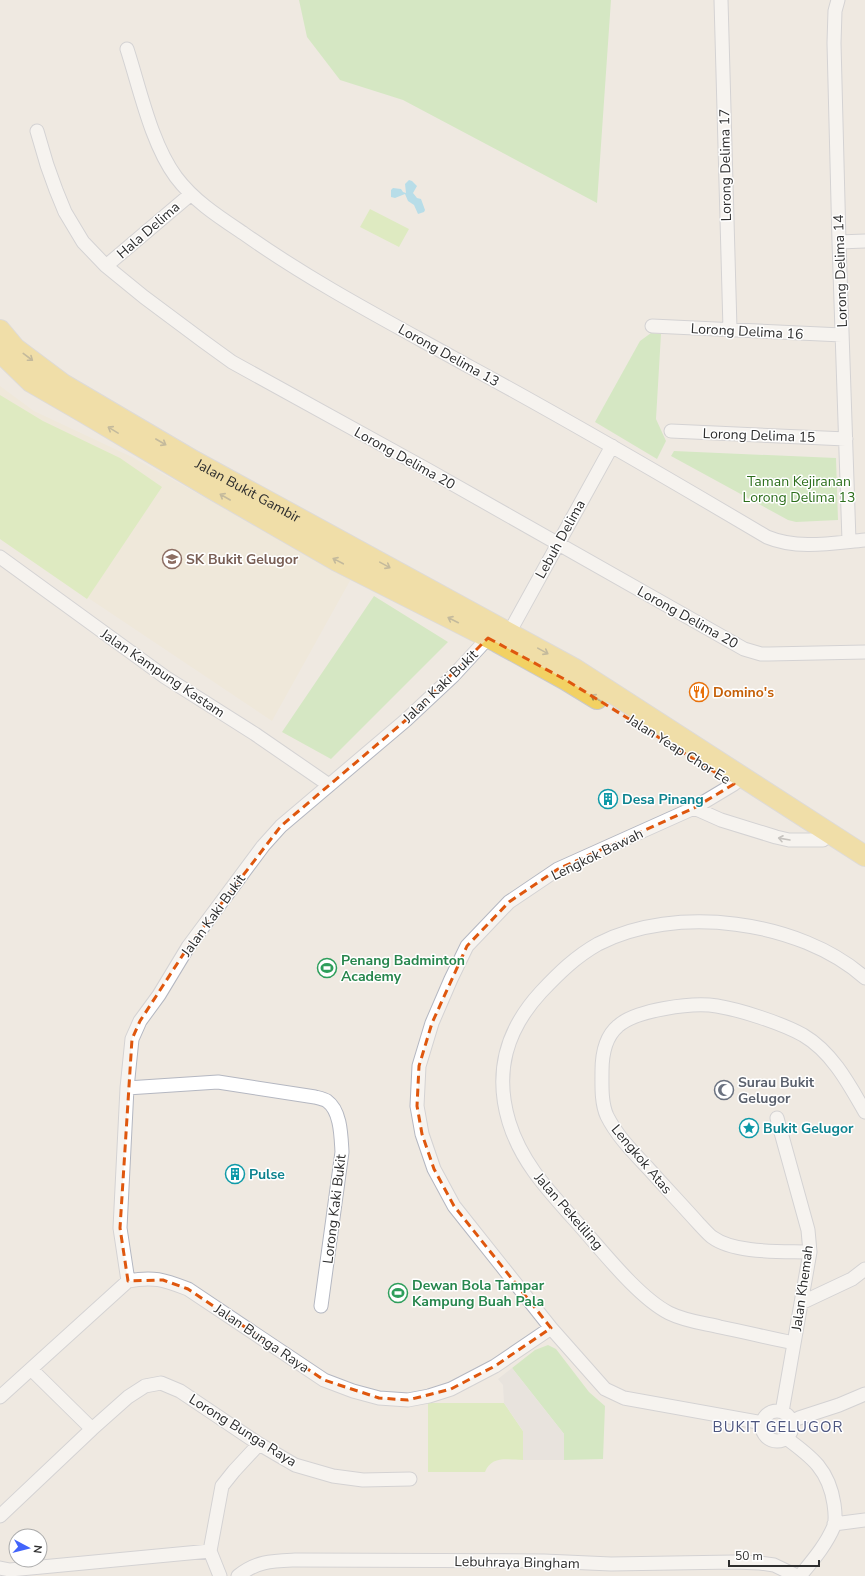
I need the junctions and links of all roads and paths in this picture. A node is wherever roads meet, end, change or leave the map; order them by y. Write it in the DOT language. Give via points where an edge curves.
graph roads {
  1 [pos="721,0"];
  2 [pos="838,0"];
  3 [pos="128,49"];
  4 [pos="37,131"];
  5 [pos="191,194"];
  6 [pos="865,241"];
  7 [pos="839,242"];
  8 [pos="106,266"];
  9 [pos="652,326"];
  10 [pos="730,329"];
  11 [pos="0,330"];
  12 [pos="842,335"];
  13 [pos="0,352"];
  14 [pos="671,431"];
  15 [pos="846,439"];
  16 [pos="612,446"];
  17 [pos="865,540"];
  18 [pos="849,541"];
  19 [pos="557,544"];
  20 [pos="0,557"];
  21 [pos="509,633"];
  22 [pos="488,638"];
  23 [pos="865,652"];
  24 [pos="738,780"];
  25 [pos="329,785"];
  26 [pos="694,808"];
  27 [pos="823,840"];
  28 [pos="865,856"];
  29 [pos="865,867"];
  30 [pos="865,978"];
  31 [pos="127,1088"];
  32 [pos="865,1112"];
  33 [pos="777,1118"];
  34 [pos="810,1252"];
  35 [pos="865,1269"];
  36 [pos="128,1280"];
  37 [pos="802,1303"];
  38 [pos="321,1306"];
  39 [pos="551,1328"];
  40 [pos="794,1343"];
  41 [pos="31,1369"];
  42 [pos="865,1394"];
  43 [pos="0,1397"];
  44 [pos="782,1412"];
  45 [pos="791,1422"];
  46 [pos="763,1423"];
  47 [pos="92,1429"];
  48 [pos="786,1438"];
  49 [pos="259,1444"];
  50 [pos="410,1479"];
  51 [pos="0,1516"];
  52 [pos="865,1520"];
  53 [pos="834,1524"];
  54 [pos="210,1550"];
  55 [pos="0,1568"];
  56 [pos="220,1576"];
  57 [pos="238,1576"];
  58 [pos="798,1576"];
  1 -- 10 [label="street, Lorong Delima 17"];
  2 -- 7 [label="street, Lorong Delima 14" via="834,43"];
  3 -- 5 [label="street, Lorong Delima 13" via="159,146 172,171"];
  4 -- 8 [label="street, Lorong Delima 20" via="46,165 65,212 83,242"];
  5 -- 8 [label="street, Hala Delima"];
  5 -- 16 [label="street, Lorong Delima 13" via="272,254 342,296"];
  6 -- 7 [label="street"];
  7 -- 12 [label="street, Lorong Delima 14"];
  8 -- 19 [label="street, Lorong Delima 20" via="232,362"];
  9 -- 10 [label="street, Lorong Delima 16"];
  10 -- 12 [label="street, Lorong Delima 16"];
  11 -- 21 [label="main road, Jalan Bukit Gambir, one-way" via="15,348 63,384 126,422"];
  12 -- 15 [label="street, Lorong Delima 14"];
  22 -- 13 [label="main road, Jalan Bukit Gambir, one-way" via="337,561 208,487 31,382"];
  14 -- 15 [label="street, Lorong Delima 15"];
  15 -- 18 [label="street, Lorong Delima 14"];
  16 -- 18 [label="street, Lorong Delima 13" via="767,537 795,544"];
  16 -- 19 [label="street, Lebuh Delima"];
  17 -- 18 [label="street, Lorong Delima 13"];
  19 -- 21 [label="street, Lebuh Delima"];
  19 -- 23 [label="street, Lorong Delima 20" via="744,649 761,654"];
  20 -- 25 [label="street, Jalan Kampung Kastam" via="165,676"];
  21 -- 24 [label="main road, Jalan Yeap Chor Ee, one-way" via="575,668"];
  24 -- 22 [label="main road, Jalan Yeap Chor Ee, one-way" via="566,680"];
  22 -- 25 [label="street, Jalan Kaki Bukit" via="406,720"];
  24 -- 26 [label="street, Lengkok Bawah"];
  24 -- 27 [label="main road, Jalan Yeap Chor Ee"];
  24 -- 28 [label="main road, Jalan Yeap Chor Ee"];
  25 -- 31 [label="street, Jalan Kaki Bukit" via="292,815 263,846 188,947 136,1028 132,1039"];
  27 -- 26 [label="street, one-way" via="776,838"];
  26 -- 39 [label="street, Lengkok Bawah" via="558,870 509,902 467,946 432,1023 419,1066 417,1106 422,1134 434,1169 454,1206"];
  27 -- 29 [label="main road, Jalan Yeap Chor Ee"];
  30 -- 40 [label="street, Jalan Pekeliling" via="829,953 792,937 762,929 717,922 671,922 648,927 599,944 574,959 534,1000 519,1020 503,1065 502,1083 509,1121 526,1159 538,1179 633,1284 656,1304 687,1320"];
  31 -- 36 [label="street, Jalan Kaki Bukit" via="120,1228"];
  31 -- 38 [label="street, Lorong Kaki Bukit" via="218,1082 315,1097 332,1105 340,1132 342,1152"];
  32 -- 34 [label="street, Lengkok Atas" via="840,1070 821,1049 803,1035 743,1012 716,1006 689,1005 647,1012 618,1026 607,1041 602,1062 602,1092 606,1114 617,1134 712,1238 739,1249"];
  33 -- 34 [label="street, Jalan Khemah" via="808,1230"];
  34 -- 37 [label="street, Jalan Khemah"];
  35 -- 37 [label="street" via="852,1279"];
  36 -- 39 [label="street, Jalan Bunga Raya" via="163,1280 188,1289 324,1380 379,1398 408,1400 451,1389 495,1366"];
  36 -- 41 [label="street"];
  37 -- 40 [label="street, Jalan Khemah"];
  39 -- 46 [label="street, Lengkok Bawah" via="606,1389 624,1398"];
  40 -- 44 [label="street, Jalan Khemah"];
  41 -- 43 [label="street"];
  41 -- 47 [label="street"];
  42 -- 45 [label="street"];
  44 -- 45 [label="street"];
  44 -- 46 [label="street" via="768,1415"];
  45 -- 48 [label="street" via="791,1431"];
  46 -- 48 [label="street" via="764,1432 769,1439 778,1441"];
  47 -- 49 [label="street, Lorong Bunga Raya" via="128,1397 145,1386 160,1383 180,1391"];
  47 -- 51 [label="street, Lorong Bunga Raya"];
  48 -- 53 [label="street" via="812,1458 828,1480 833,1498"];
  49 -- 50 [label="street, Lorong Bunga Raya" via="295,1465 334,1476 363,1480"];
  49 -- 54 [label="street" via="222,1486"];
  52 -- 53 [label="street"];
  53 -- 58 [label="street" via="818,1554"];
  54 -- 55 [label="street" via="10,1570"];
  54 -- 56 [label="street"];
  57 -- 58 [label="street, Lebuhraya Bingham" via="254,1566 273,1561 302,1560 544,1561 611,1564 747,1562 774,1565"];
}
